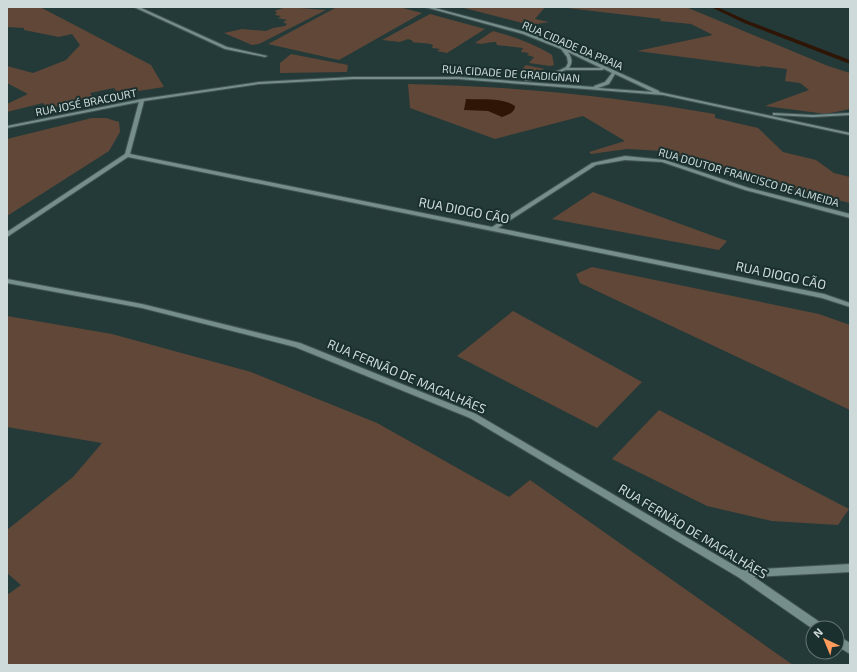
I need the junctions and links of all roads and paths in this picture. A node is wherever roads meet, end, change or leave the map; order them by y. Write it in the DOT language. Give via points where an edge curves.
graph roads {
  1 [pos="136,7"];
  2 [pos="427,7"];
  3 [pos="562,48"];
  4 [pos="265,56"];
  5 [pos="565,69"];
  6 [pos="609,70"];
  7 [pos="614,72"];
  8 [pos="560,73"];
  9 [pos="519,82"];
  10 [pos="577,87"];
  11 [pos="589,88"];
  12 [pos="663,94"];
  13 [pos="168,96"];
  14 [pos="142,100"];
  15 [pos="747,112"];
  16 [pos="850,114"];
  17 [pos="839,116"];
  18 [pos="850,118"];
  19 [pos="7,127"];
  20 [pos="850,133"];
  21 [pos="127,155"];
  22 [pos="850,216"];
  23 [pos="493,229"];
  24 [pos="7,235"];
  25 [pos="7,281"];
  26 [pos="850,305"];
  27 [pos="850,568"];
  28 [pos="742,574"];
  29 [pos="808,620"];
  1 -- 4 [label="street" via="226,48"];
  2 -- 3 [label="street, RUA CIDADE DA PRAIA" via="524,33"];
  3 -- 5 [label="street" via="570,58"];
  3 -- 6 [label="street, RUA CIDADE DA PRAIA"];
  5 -- 6 [label="street"];
  5 -- 8 [label="street"];
  6 -- 7 [label="street, RUA CIDADE DA PRAIA"];
  7 -- 11 [label="street" via="607,83"];
  7 -- 12 [label="street, RUA CIDADE DA PRAIA"];
  8 -- 9 [label="street"];
  8 -- 10 [label="street" via="561,80"];
  9 -- 10 [label="street, RUA CIDADE DE GRADIGNAN"];
  9 -- 13 [label="street, RUA CIDADE DE GRADIGNAN" via="458,78 353,78 259,83"];
  10 -- 11 [label="street, RUA CIDADE DE GRADIGNAN"];
  11 -- 12 [label="street, RUA CIDADE DE GRADIGNAN"];
  12 -- 15 [label="street, RUA CIDADE DE GRADIGNAN"];
  13 -- 14 [label="street, RUA JOSÉ BRACOURT"];
  14 -- 19 [label="street, RUA JOSÉ BRACOURT"];
  14 -- 21 [label="street"];
  15 -- 17 [label="street"];
  15 -- 20 [label="street, RUA CIDADE DE GRADIGNAN"];
  16 -- 17 [label="street"];
  17 -- 18 [label="street"];
  21 -- 23 [label="street, RUA DIOGO CÃO"];
  21 -- 24 [label="street"];
  22 -- 23 [label="street, RUA DOUTOR FRANCISCO DE ALMEIDA" via="747,189 663,161 625,158 594,164"];
  23 -- 26 [label="street, RUA DIOGO CÃO" via="824,296"];
  25 -- 28 [label="street, RUA FERNÃO DE MAGALHÃES" via="142,306 304,348 473,416"];
  27 -- 28 [label="street"];
  28 -- 29 [label="street, RUA FERNÃO DE MAGALHÃES"];
}
